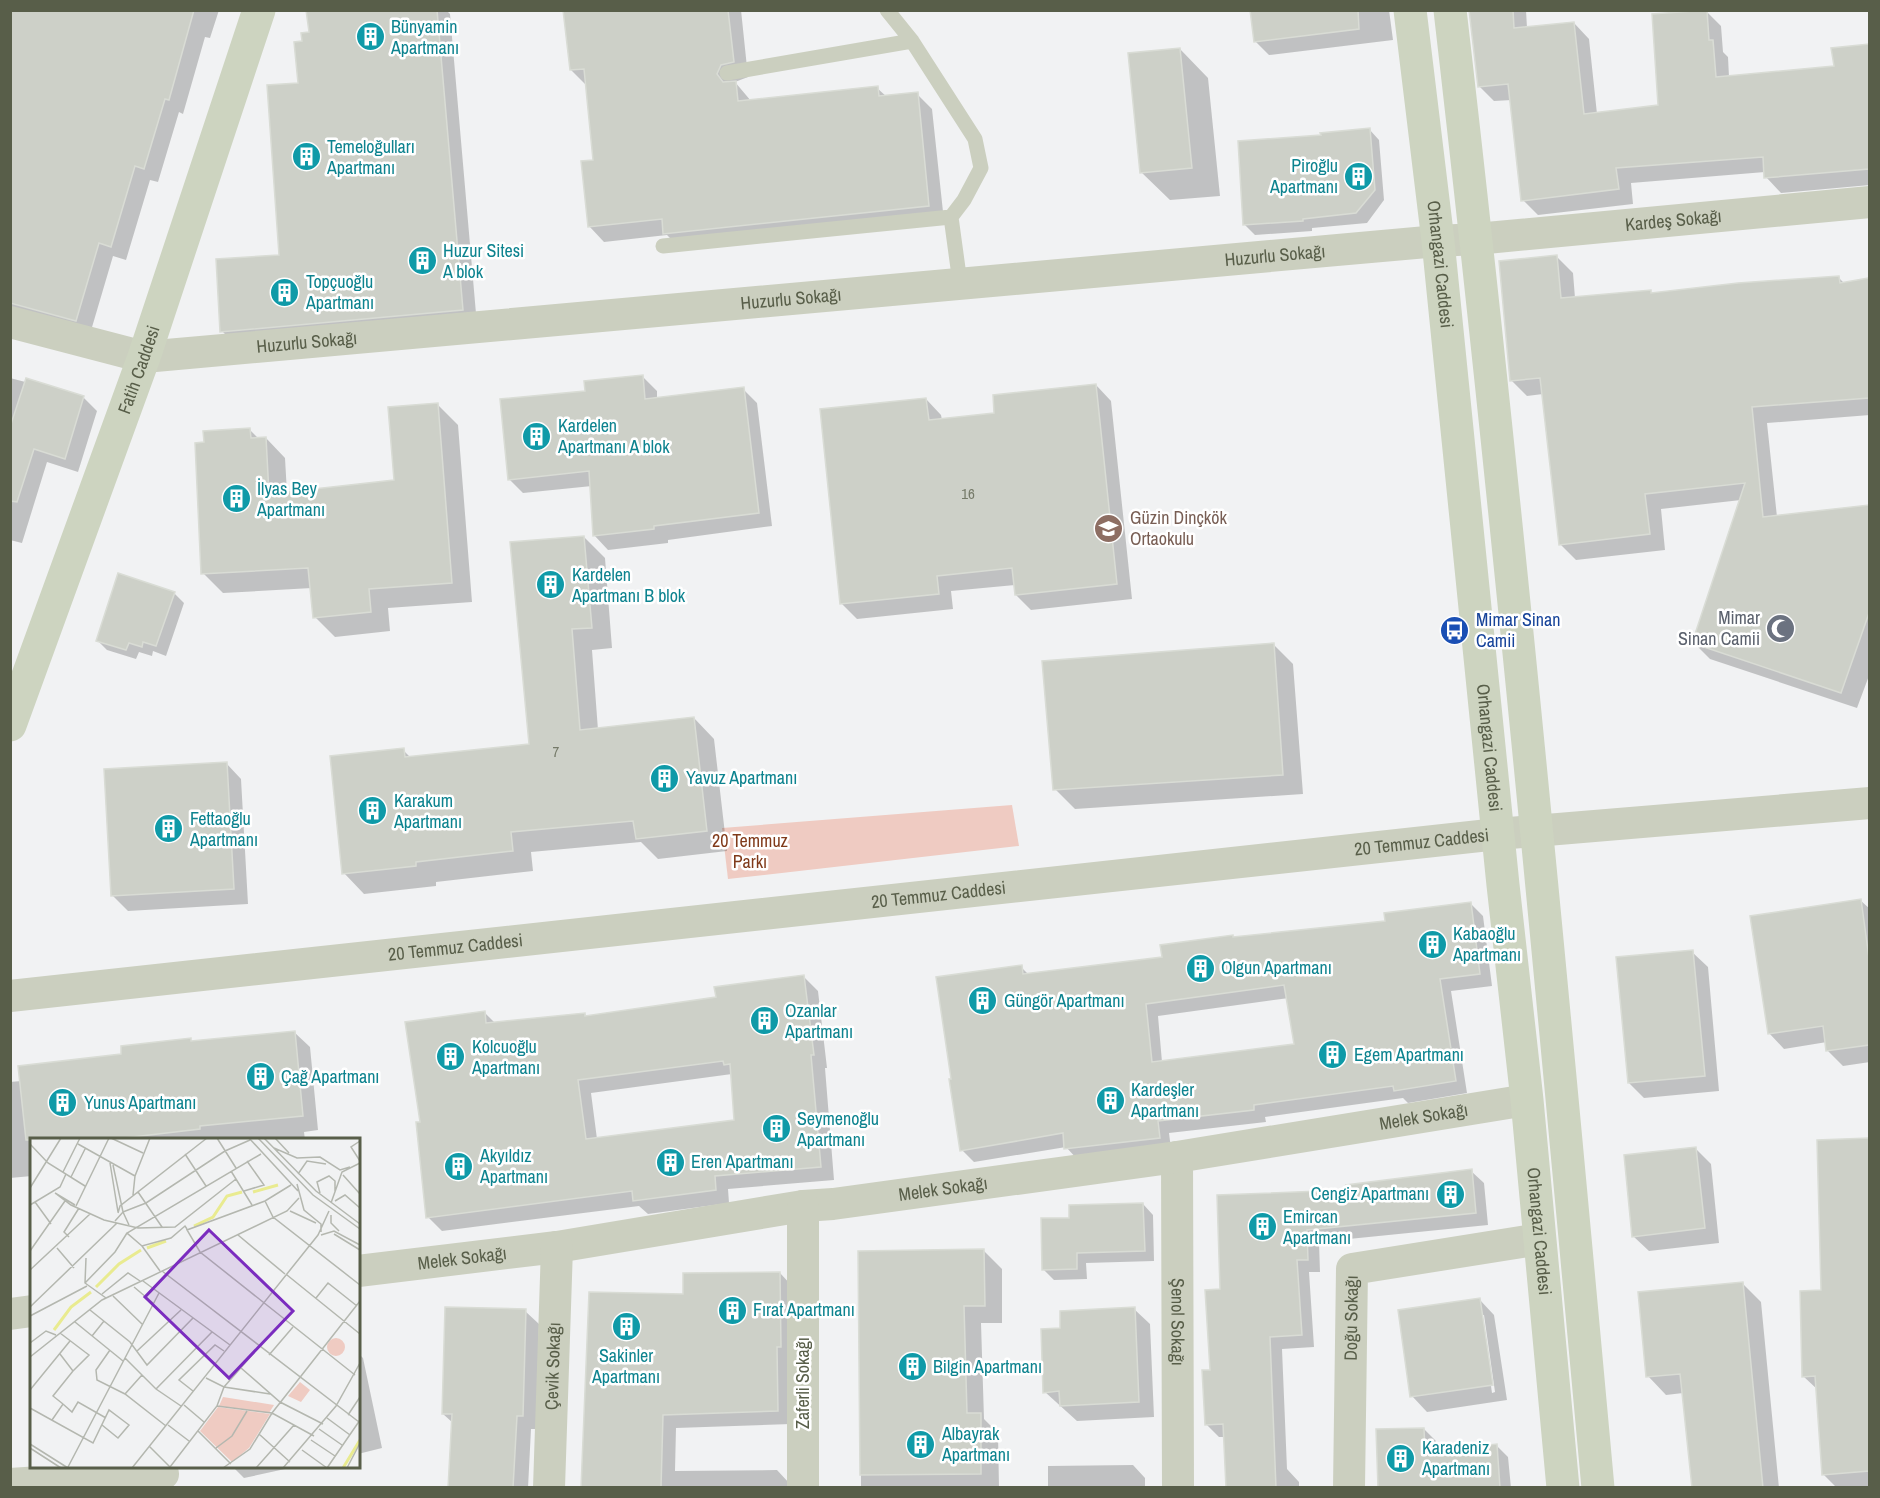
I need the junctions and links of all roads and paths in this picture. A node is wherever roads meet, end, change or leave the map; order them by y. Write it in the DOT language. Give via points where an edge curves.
graph roads {
  1 [pos="259,10"];
  2 [pos="887,10"];
  3 [pos="1410,10"];
  4 [pos="1450,10"];
  5 [pos="912,41"];
  6 [pos="727,73"];
  7 [pos="1869,202"];
  8 [pos="951,217"];
  9 [pos="1476,239"];
  10 [pos="1438,241"];
  11 [pos="663,246"];
  12 [pos="960,283"];
  13 [pos="10,322"];
  14 [pos="144,357"];
  15 [pos="10,725"];
  16 [pos="1869,803"];
  17 [pos="1538,832"];
  18 [pos="1498,834"];
  19 [pos="10,996"];
  20 [pos="1527,1100"];
  21 [pos="1177,1157"];
  22 [pos="803,1206"];
  23 [pos="1540,1239"];
  24 [pos="557,1247"];
  25 [pos="360,1271"];
  26 [pos="30,1311"];
  27 [pos="10,1314"];
  28 [pos="164,1476"];
  29 [pos="10,1484"];
  30 [pos="549,1488"];
  31 [pos="803,1488"];
  32 [pos="1178,1488"];
  33 [pos="1349,1488"];
  34 [pos="1563,1488"];
  35 [pos="1598,1488"];
  1 -- 14 [label="main road, Fatih Caddesi"];
  2 -- 5 [label="lane"];
  3 -- 10 [label="main road, Orhangazi Caddesi"];
  4 -- 9 [label="main road, Orhangazi Caddesi"];
  5 -- 6 [label="lane"];
  5 -- 8 [label="lane" via="975,139 981,168"];
  7 -- 9 [label="street, Kardeş Sokağı"];
  8 -- 11 [label="lane"];
  8 -- 12 [label="lane"];
  9 -- 10 [label="street, Kardeş Sokağı"];
  9 -- 17 [label="main road, Orhangazi Caddesi"];
  10 -- 12 [label="street, Huzurlu Sokağı"];
  10 -- 18 [label="main road, Orhangazi Caddesi"];
  12 -- 14 [label="street, Huzurlu Sokağı"];
  13 -- 14 [label="street, Huzurlu Sokağı"];
  14 -- 15 [label="main road, Fatih Caddesi"];
  16 -- 17 [label="street, 20 Temmuz Caddesi"];
  17 -- 18 [label="street, 20 Temmuz Caddesi"];
  17 -- 35 [label="main road, Orhangazi Caddesi"];
  18 -- 19 [label="street, 20 Temmuz Caddesi"];
  18 -- 20 [label="main road, Orhangazi Caddesi"];
  20 -- 21 [label="street, Melek Sokağı"];
  20 -- 23 [label="main road, Orhangazi Caddesi"];
  21 -- 22 [label="street, Melek Sokağı"];
  21 -- 32 [label="street, Şenol Sokağı"];
  22 -- 24 [label="street, Melek Sokağı"];
  22 -- 31 [label="street, Zaferli Sokağı"];
  23 -- 33 [label="street, Doğu Sokağı" via="1352,1269"];
  23 -- 34 [label="main road, Orhangazi Caddesi"];
  24 -- 25 [label="street, Melek Sokağı"];
  24 -- 30 [label="street, Çevik Sokağı"];
  26 -- 27 [label="street"];
  28 -- 29 [label="street"];
}
